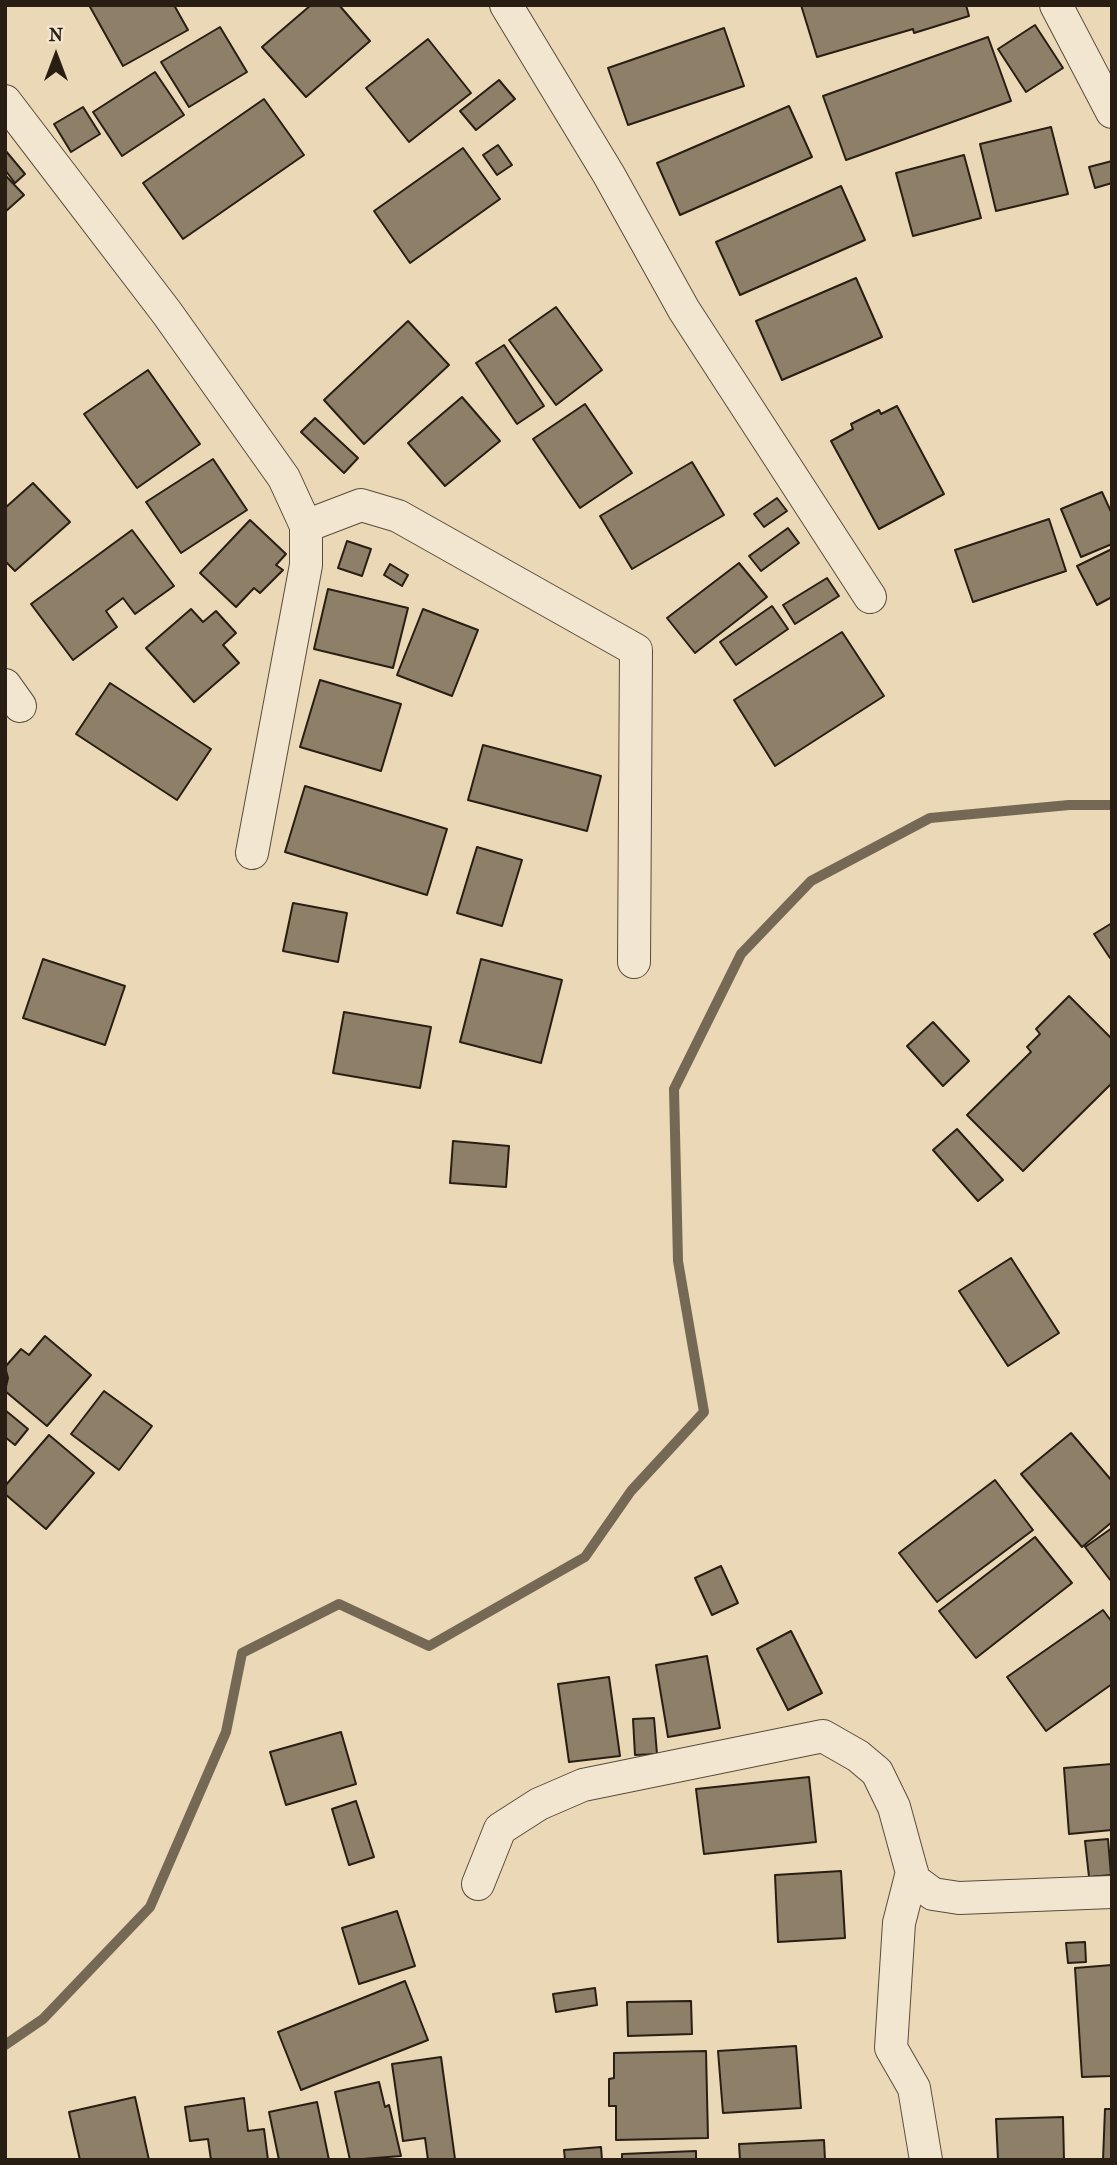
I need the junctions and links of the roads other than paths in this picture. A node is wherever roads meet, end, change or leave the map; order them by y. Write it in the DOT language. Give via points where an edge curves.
graph roads {
  1 [pos="506,5"];
  2 [pos="1056,5"];
  3 [pos="5,101"];
  4 [pos="1112,112"];
  5 [pos="306,526"];
  6 [pos="870,597"];
  7 [pos="252,853"];
  8 [pos="634,962"];
  9 [pos="912,1871"];
  10 [pos="478,1884"];
  11 [pos="1112,1892"];
  12 [pos="926,2160"];
  1 -- 6 [label="street" via="684,310"];
  2 -- 4 [label="street"];
  3 -- 5 [label="street" via="167,313 284,478"];
  5 -- 7 [label="street" via="306,565"];
  5 -- 8 [label="street" via="361,505 398,516 636,650"];
  9 -- 10 [label="street" via="894,1807 877,1772 823,1736 583,1785 550,1799 500,1829"];
  9 -- 11 [label="street" via="914,1880 933,1895 959,1898"];
  9 -- 12 [label="street" via="899,1923 891,2048 914,2088"];
}
